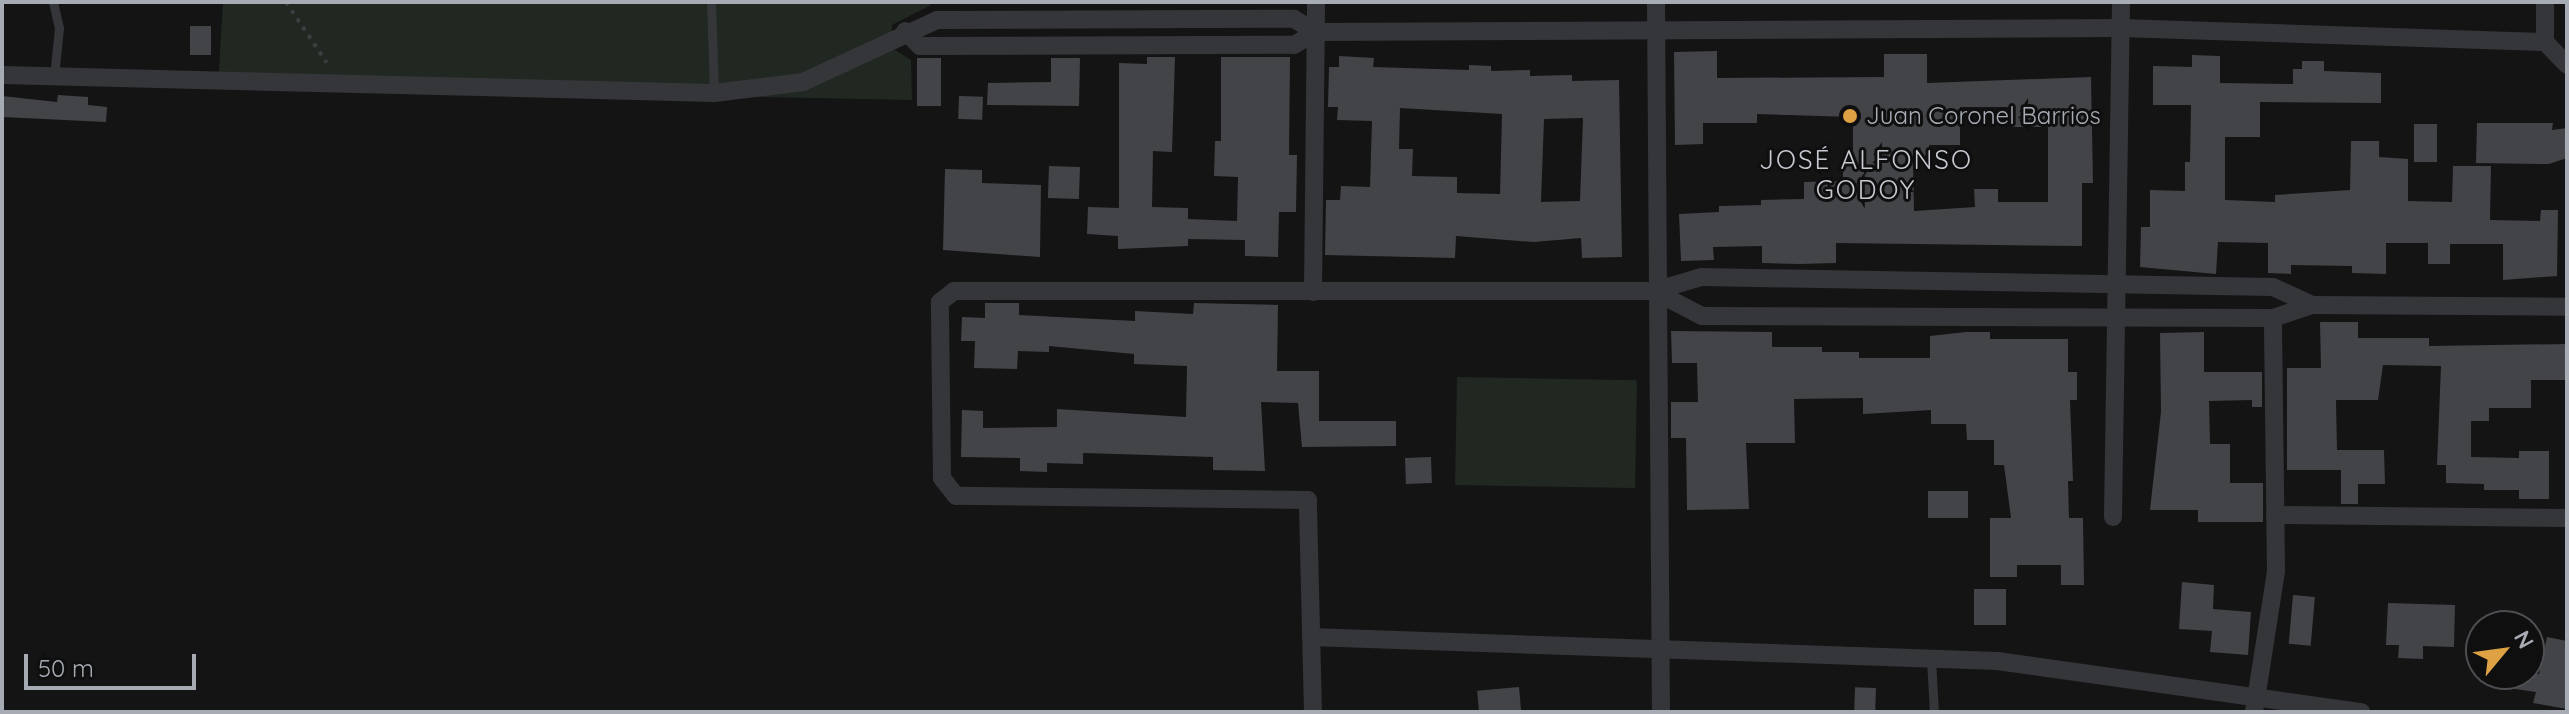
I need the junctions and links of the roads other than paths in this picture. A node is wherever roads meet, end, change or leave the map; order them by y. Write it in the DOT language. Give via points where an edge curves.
graph roads {
  1 [pos="53,2"];
  2 [pos="711,2"];
  3 [pos="1316,2"];
  4 [pos="1656,2"];
  5 [pos="2121,2"];
  6 [pos="2545,2"];
  7 [pos="2121,28"];
  8 [pos="905,31"];
  9 [pos="1656,31"];
  10 [pos="1316,32"];
  11 [pos="2545,42"];
  12 [pos="2567,65"];
  13 [pos="2,75"];
  14 [pos="54,76"];
  15 [pos="714,93"];
  16 [pos="2115,284"];
  17 [pos="1654,291"];
  18 [pos="1313,292"];
  19 [pos="2312,305"];
  20 [pos="2567,307"];
  21 [pos="2115,316"];
  22 [pos="2273,318"];
  23 [pos="2275,515"];
  24 [pos="2113,517"];
  25 [pos="2567,518"];
  26 [pos="1311,637"];
  27 [pos="1660,649"];
  28 [pos="1931,659"];
  29 [pos="2255,705"];
  30 [pos="1313,712"];
  31 [pos="1661,712"];
  32 [pos="1934,712"];
  33 [pos="2361,712"];
  1 -- 14 [label="lane" via="59,28"];
  2 -- 15 [label="lane"];
  3 -- 10 [label="street"];
  4 -- 9 [label="street"];
  5 -- 7 [label="street"];
  6 -- 11 [label="street"];
  7 -- 9 [label="street"];
  7 -- 11 [label="street"];
  7 -- 16 [label="street"];
  8 -- 10 [label="street" via="937,20 1294,19"];
  8 -- 10 [label="street" via="920,46 1294,45"];
  8 -- 15 [label="street" via="803,82"];
  9 -- 10 [label="street"];
  9 -- 17 [label="street"];
  10 -- 18 [label="street"];
  11 -- 12 [label="street"];
  13 -- 14 [label="street"];
  14 -- 15 [label="street"];
  16 -- 17 [label="street" via="1701,277"];
  16 -- 19 [label="street" via="2273,287"];
  16 -- 21 [label="street"];
  17 -- 18 [label="street"];
  17 -- 21 [label="street" via="1702,316"];
  17 -- 27 [label="street"];
  18 -- 26 [label="street" via="954,291 940,302 942,478 956,496 1308,500"];
  19 -- 20 [label="street"];
  19 -- 22 [label="street"];
  21 -- 22 [label="street"];
  21 -- 24 [label="street"];
  22 -- 23 [label="street"];
  23 -- 25 [label="street"];
  23 -- 29 [label="street" via="2276,571"];
  26 -- 27 [label="street"];
  26 -- 30 [label="street"];
  27 -- 28 [label="street"];
  27 -- 31 [label="street"];
  28 -- 29 [label="street" via="1997,661"];
  28 -- 32 [label="lane"];
  29 -- 33 [label="street"];
}
